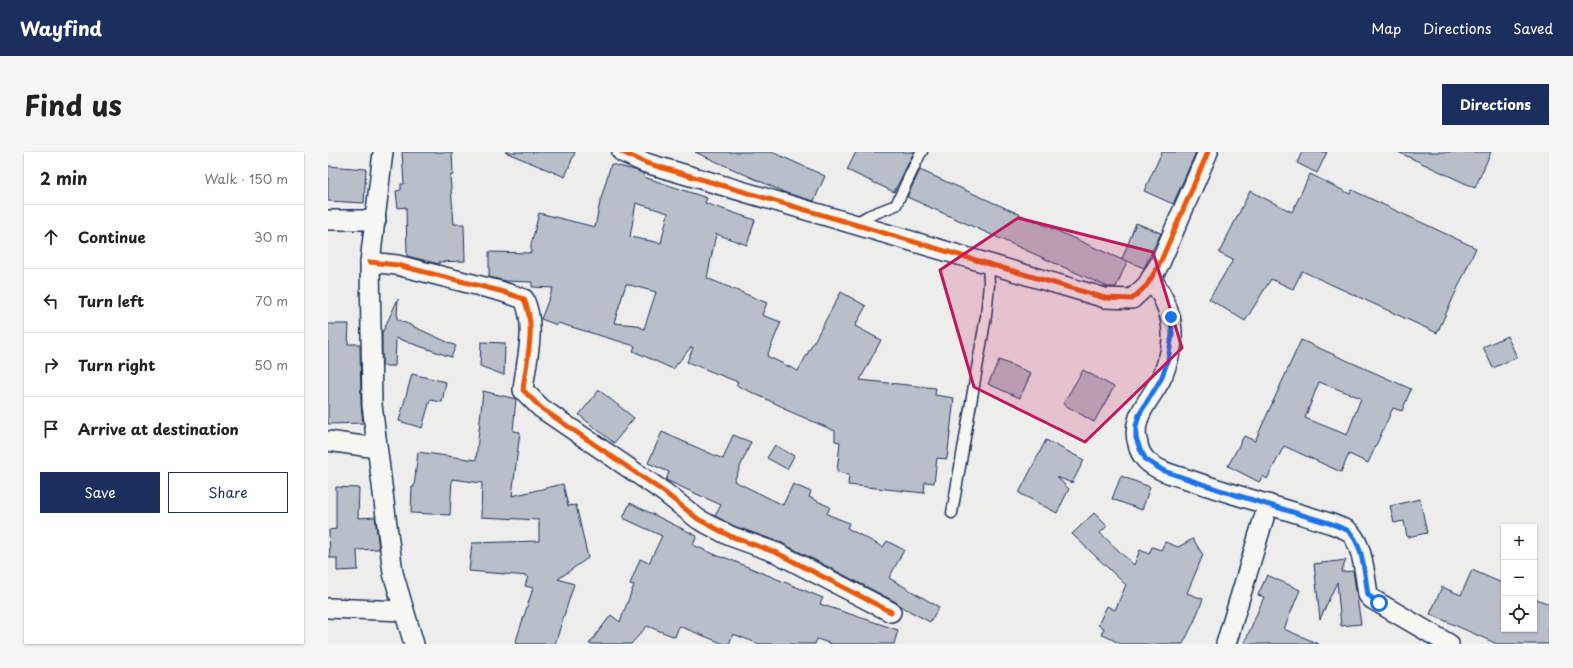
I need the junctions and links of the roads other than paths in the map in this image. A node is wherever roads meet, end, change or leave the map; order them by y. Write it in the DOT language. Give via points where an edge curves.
graph roads {
  1 [pos="383,152"];
  2 [pos="622,152"];
  3 [pos="922,152"];
  4 [pos="1208,152"];
  5 [pos="328,220"];
  6 [pos="376,220"];
  7 [pos="852,225"];
  8 [pos="370,262"];
  9 [pos="988,263"];
  10 [pos="1151,278"];
  11 [pos="328,441"];
  12 [pos="377,448"];
  13 [pos="1268,504"];
  14 [pos="952,513"];
  15 [pos="328,608"];
  16 [pos="404,612"];
  17 [pos="891,612"];
  18 [pos="413,643"];
  19 [pos="1226,644"];
  20 [pos="1449,644"];
  1 -- 6 [label="street"];
  2 -- 7 [label="street" via="646,163"];
  3 -- 7 [label="lane" via="896,204"];
  4 -- 10 [label="street" via="1160,263"];
  5 -- 6 [label="street"];
  6 -- 8 [label="street"];
  7 -- 9 [label="street"];
  8 -- 12 [label="street" via="372,405"];
  8 -- 17 [label="street" via="397,265 524,299 529,308 531,339 523,390 541,408 664,492 698,519 730,536 777,553"];
  9 -- 10 [label="street" via="1105,298 1132,299"];
  9 -- 14 [label="lane" via="986,316"];
  10 -- 13 [label="street" via="1162,294 1171,317 1172,335 1168,360 1161,379 1139,415 1136,438 1140,449 1146,460 1164,471"];
  11 -- 12 [label="street"];
  12 -- 16 [label="street" via="393,573"];
  13 -- 19 [label="street"];
  13 -- 20 [label="street" via="1347,531 1360,549 1368,595"];
  15 -- 16 [label="street"];
  16 -- 18 [label="street"];
}
